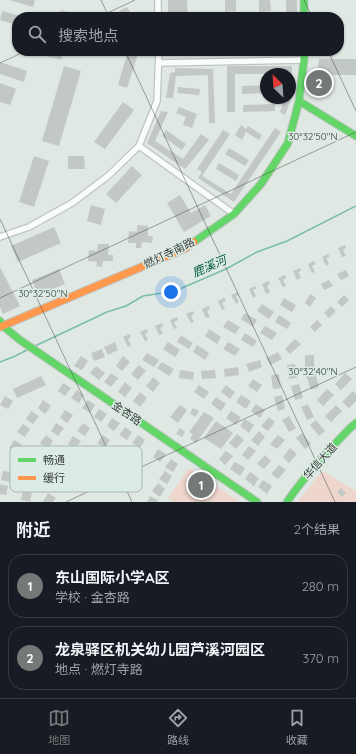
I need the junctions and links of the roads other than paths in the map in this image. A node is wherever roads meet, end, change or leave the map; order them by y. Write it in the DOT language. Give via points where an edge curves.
graph roads {
  1 [pos="158,0"];
  2 [pos="304,0"];
  3 [pos="158,12"];
  4 [pos="304,12"];
  5 [pos="159,56"];
  6 [pos="304,56"];
  7 [pos="304,60"];
  8 [pos="159,63"];
  9 [pos="299,101"];
  10 [pos="356,136"];
  11 [pos="139,146"];
  12 [pos="234,214"];
  13 [pos="0,236"];
  14 [pos="1,325"];
  15 [pos="356,423"];
  16 [pos="257,502"];
  17 [pos="287,502"];
  1 -- 3 [label="street"];
  2 -- 4 [label="street"];
  5 -- 8 [label="street"];
  6 -- 7 [label="street, 燃灯寺南路"];
  7 -- 8 [label="street"];
  7 -- 9 [label="street, 燃灯寺南路"];
  8 -- 11 [label="street" via="157,101"];
  9 -- 10 [label="street"];
  9 -- 12 [label="street, 燃灯寺南路" via="288,142 261,184"];
  11 -- 12 [label="street"];
  11 -- 13 [label="street" via="108,176 72,203 29,227"];
  12 -- 14 [label="street, 燃灯寺南路" via="186,248"];
  14 -- 16 [label="street, 金杏路"];
  15 -- 17 [label="street, 华信大道" via="324,454"];
}
